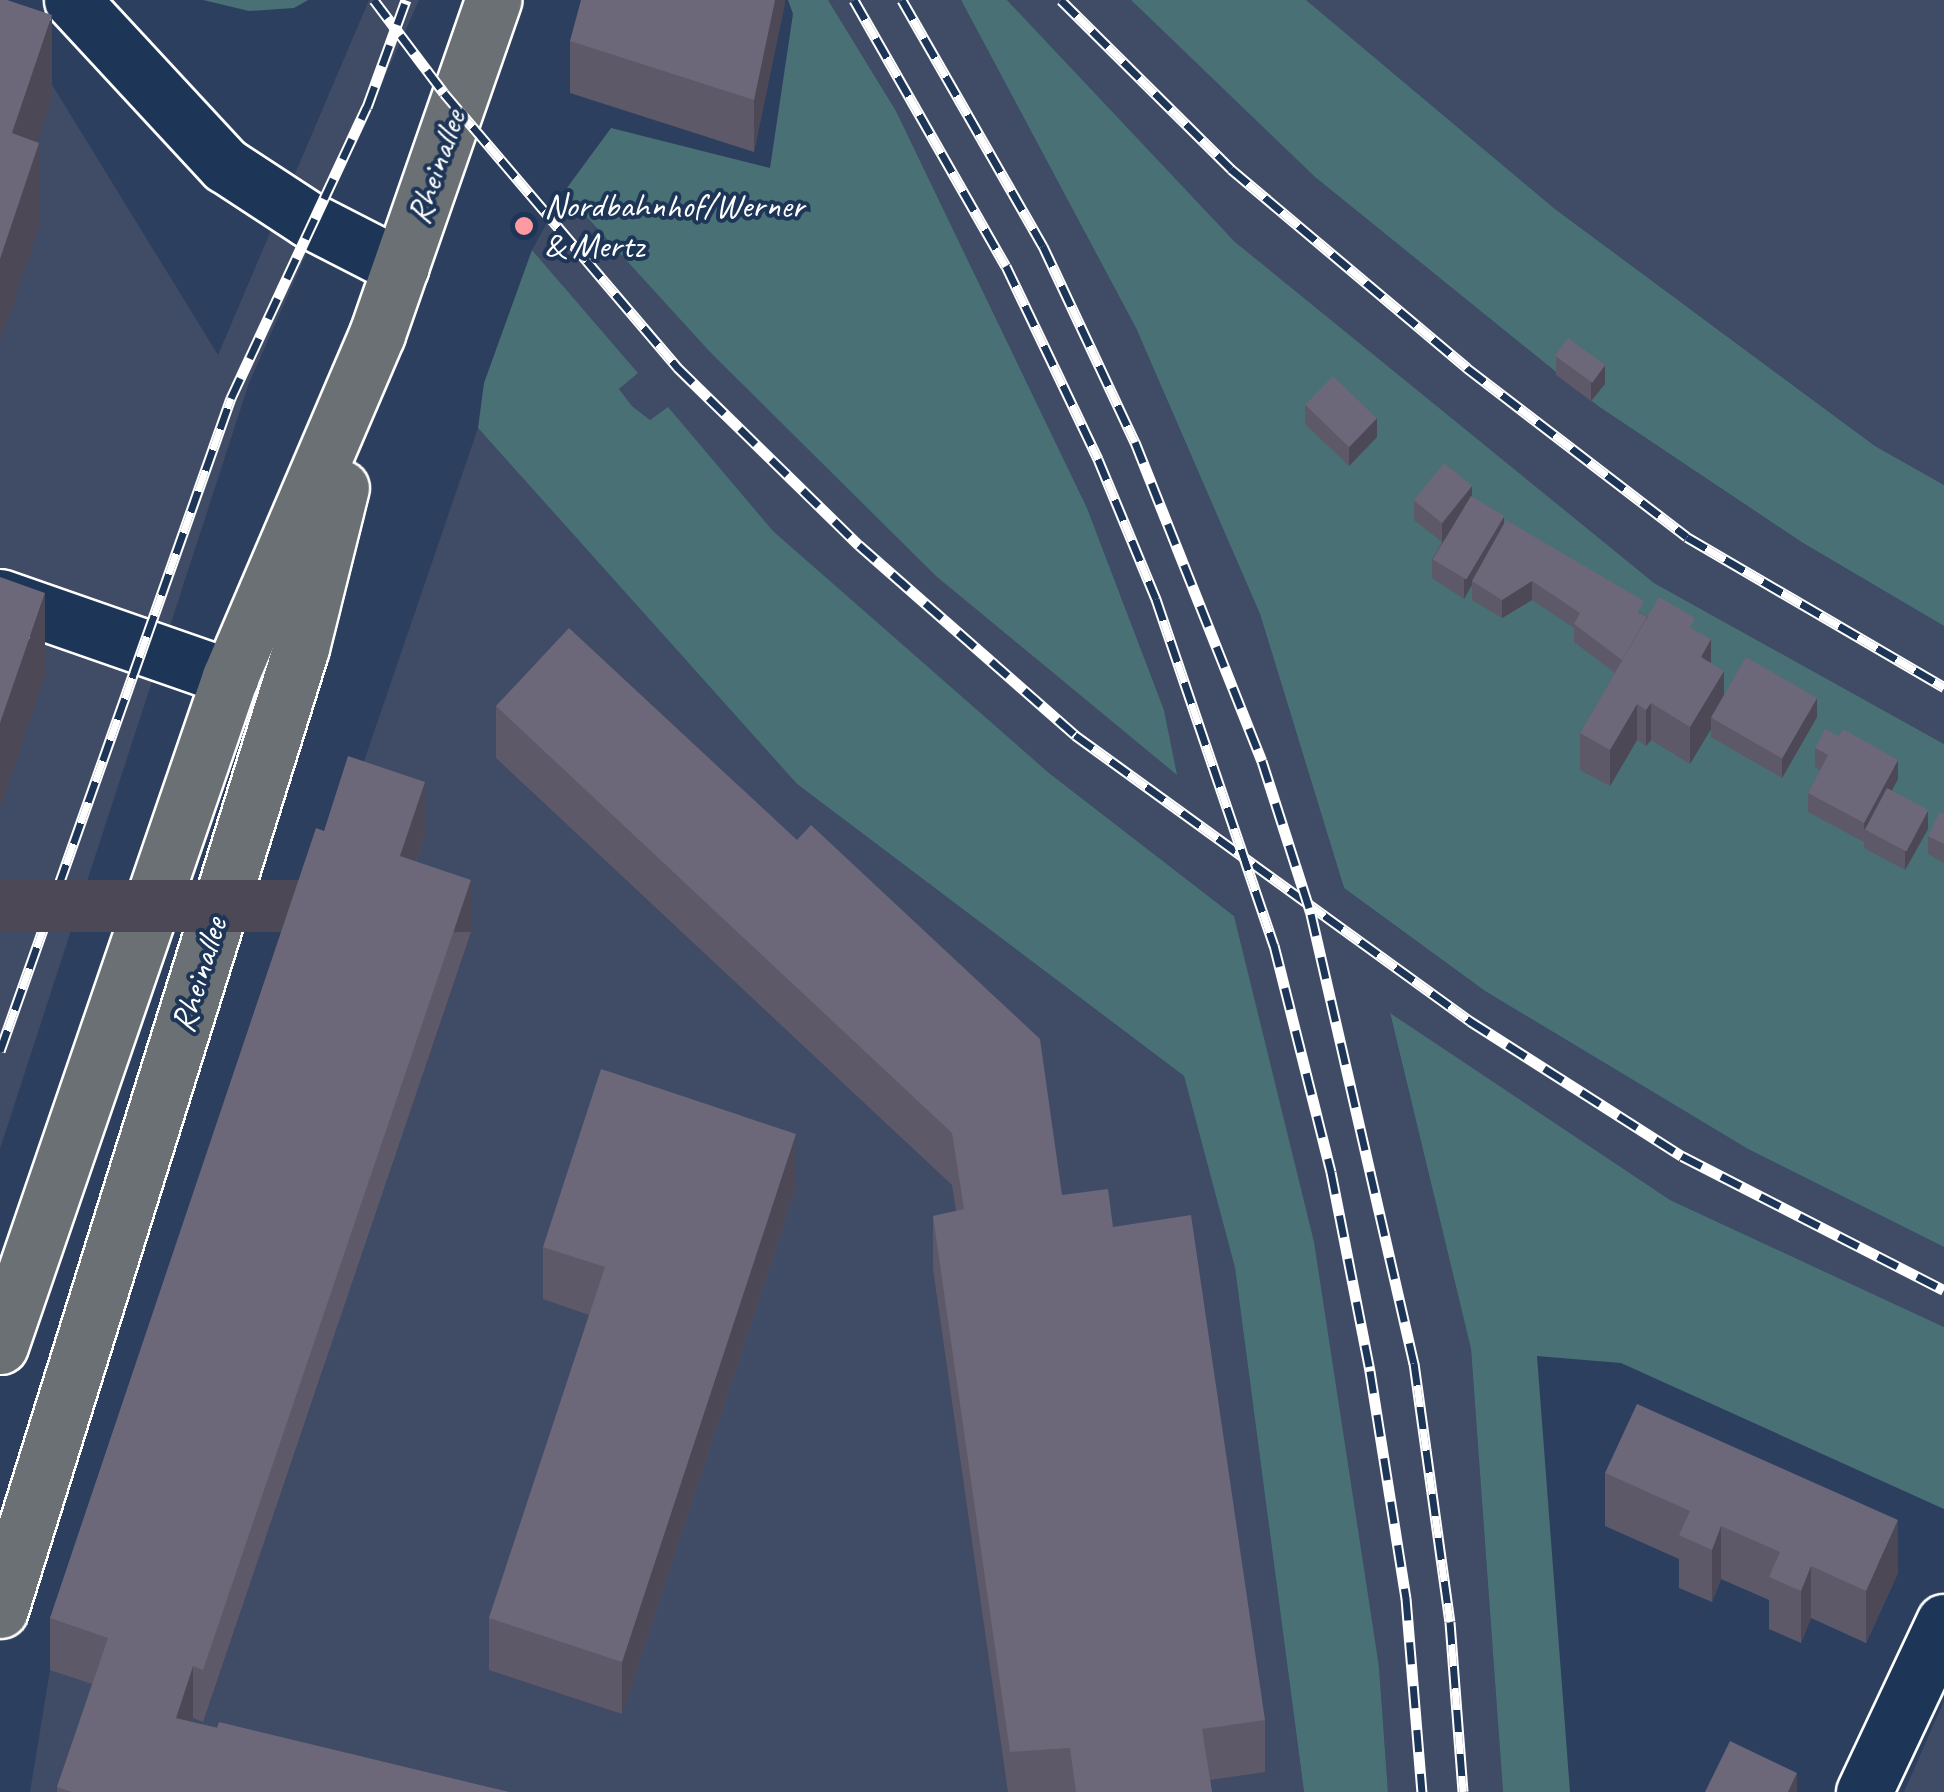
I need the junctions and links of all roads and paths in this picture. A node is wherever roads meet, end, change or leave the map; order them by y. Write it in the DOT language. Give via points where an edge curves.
graph roads {
  1 [pos="72,0"];
  2 [pos="493,0"];
  3 [pos="402,267"];
  4 [pos="377,334"];
  5 [pos="0,597"];
  6 [pos="230,677"];
  7 [pos="0,1346"];
  8 [pos="0,1610"];
  9 [pos="1944,1622"];
  10 [pos="1864,1792"];
  1 -- 3 [label="street" via="225,164 309,220"];
  2 -- 3 [label="main road, Rheinallee"];
  3 -- 4 [label="main road, Rheinallee"];
  4 -- 6 [label="main road, Rheinallee"];
  4 -- 8 [label="main road, Rheinallee" via="301,648"];
  5 -- 6 [label="street"];
  6 -- 7 [label="main road, Rheinallee"];
  9 -- 10 [label="street"];
}
